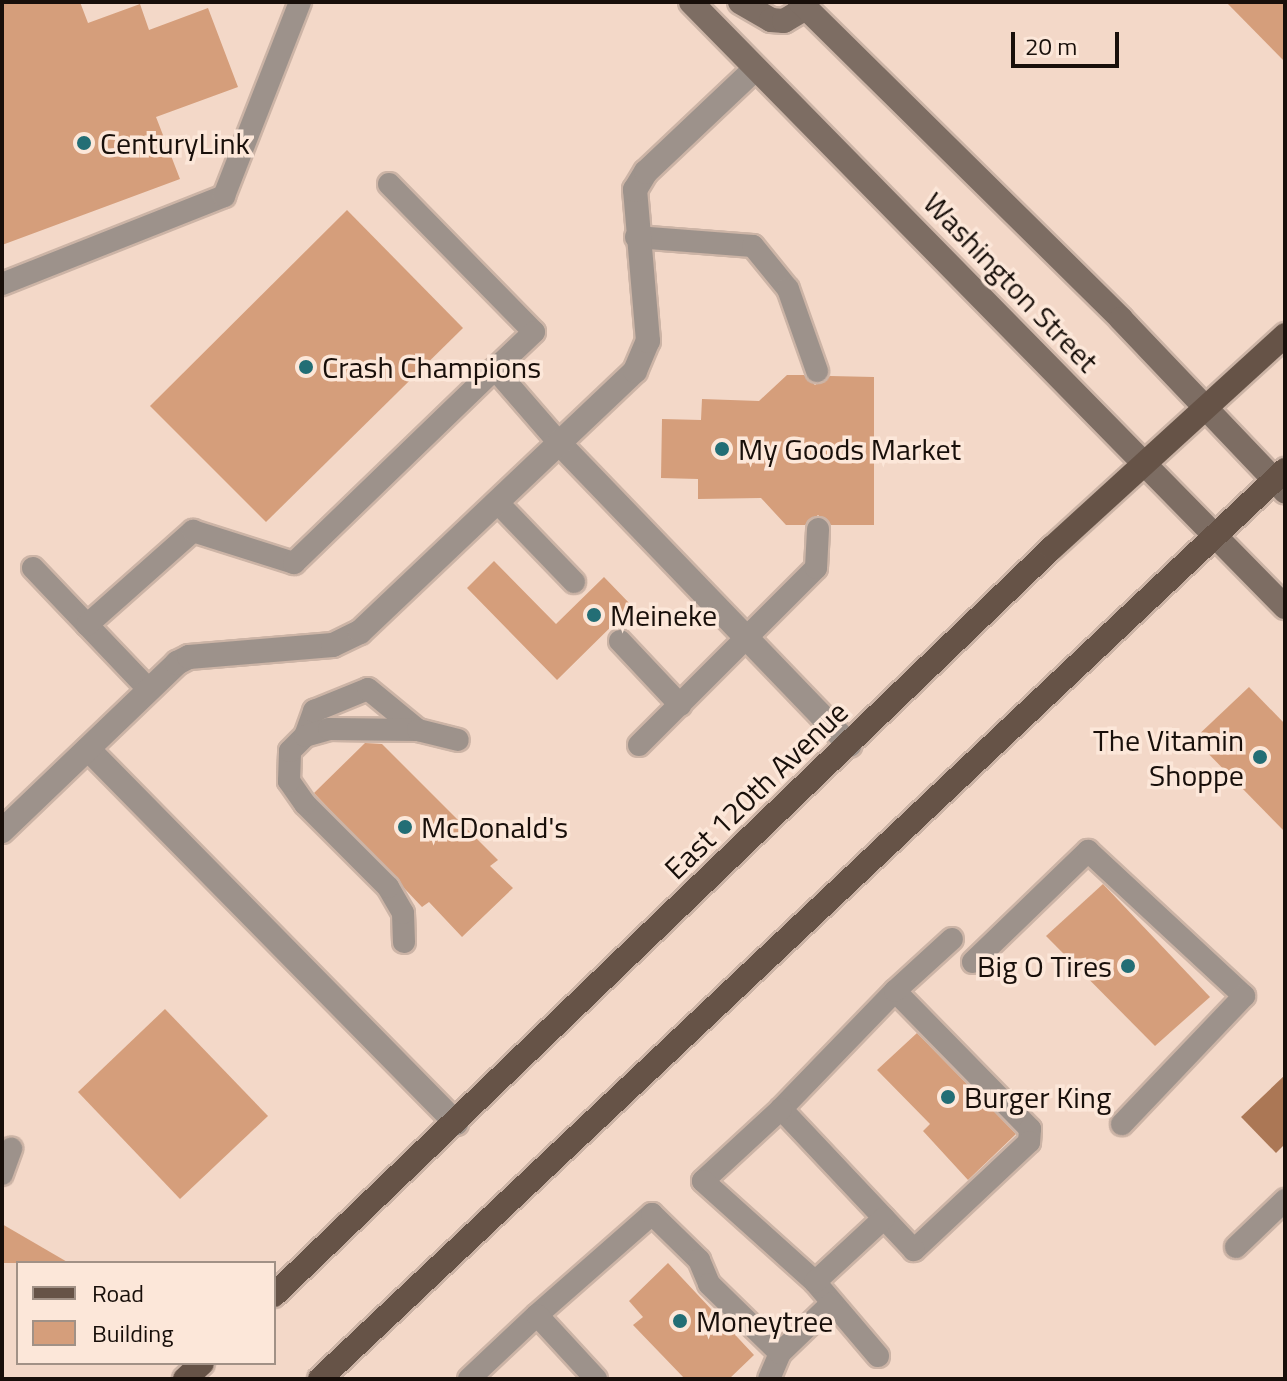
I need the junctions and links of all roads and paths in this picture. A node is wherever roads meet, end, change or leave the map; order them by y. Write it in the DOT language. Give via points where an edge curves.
graph roads {
  1 [pos="300,2"];
  2 [pos="691,2"];
  3 [pos="740,2"];
  4 [pos="806,4"];
  5 [pos="756,68"];
  6 [pos="389,184"];
  7 [pos="636,237"];
  8 [pos="2,284"];
  9 [pos="1285,335"];
  10 [pos="495,369"];
  11 [pos="817,371"];
  12 [pos="1205,406"];
  13 [pos="559,443"];
  14 [pos="1142,464"];
  15 [pos="1281,481"];
  16 [pos="497,502"];
  17 [pos="818,529"];
  18 [pos="1214,538"];
  19 [pos="33,568"];
  20 [pos="574,582"];
  21 [pos="1285,607"];
  22 [pos="87,625"];
  23 [pos="748,639"];
  24 [pos="620,641"];
  25 [pos="149,690"];
  26 [pos="680,705"];
  27 [pos="418,730"];
  28 [pos="305,736"];
  29 [pos="458,740"];
  30 [pos="639,745"];
  31 [pos="850,745"];
  32 [pos="88,749"];
  33 [pos="2,831"];
  34 [pos="952,939"];
  35 [pos="404,942"];
  36 [pos="973,962"];
  37 [pos="895,991"];
  38 [pos="781,1109"];
  39 [pos="456,1123"];
  40 [pos="1122,1124"];
  41 [pos="11,1149"];
  42 [pos="2,1174"];
  43 [pos="1285,1200"];
  44 [pos="884,1218"];
  45 [pos="1236,1247"];
  46 [pos="815,1282"];
  47 [pos="276,1293"];
  48 [pos="832,1303"];
  49 [pos="537,1315"];
  50 [pos="780,1353"];
  51 [pos="878,1356"];
  52 [pos="200,1365"];
  53 [pos="185,1379"];
  54 [pos="320,1379"];
  55 [pos="469,1379"];
  56 [pos="596,1379"];
  57 [pos="769,1379"];
  1 -- 8 [label="lane" via="224,196"];
  2 -- 5 [label="main road, Washington Street"];
  3 -- 4 [label="main road" via="771,20 784,21"];
  4 -- 12 [label="main road, Washington Street"];
  5 -- 7 [label="street" via="646,172 633,201"];
  5 -- 14 [label="main road, Washington Street"];
  6 -- 10 [label="lane" via="534,332"];
  7 -- 11 [label="lane" via="753,246 788,289"];
  7 -- 13 [label="street" via="646,351 635,371"];
  9 -- 12 [label="main road, East 120th Avenue"];
  10 -- 13 [label="lane"];
  10 -- 22 [label="lane" via="294,563 193,531"];
  12 -- 14 [label="main road, East 120th Avenue"];
  12 -- 15 [label="main road, Washington Street"];
  13 -- 16 [label="street"];
  13 -- 23 [label="street"];
  14 -- 18 [label="main road, Washington Street"];
  14 -- 31 [label="main road, East 120th Avenue"];
  15 -- 18 [label="main road"];
  16 -- 20 [label="lane"];
  16 -- 25 [label="street" via="346,641 189,657"];
  17 -- 23 [label="lane" via="816,568"];
  18 -- 21 [label="main road, Washington Street"];
  18 -- 54 [label="main road"];
  19 -- 22 [label="lane"];
  22 -- 25 [label="lane"];
  23 -- 26 [label="lane"];
  23 -- 31 [label="street"];
  24 -- 26 [label="lane"];
  25 -- 32 [label="street"];
  26 -- 30 [label="lane"];
  27 -- 28 [label="lane" via="329,729"];
  27 -- 28 [label="lane" via="368,689 314,711"];
  27 -- 29 [label="lane"];
  28 -- 35 [label="lane" via="290,751 289,781 305,804 388,887 403,913"];
  31 -- 39 [label="main road, East 120th Avenue"];
  32 -- 33 [label="street"];
  32 -- 39 [label="street"];
  34 -- 37 [label="lane"];
  36 -- 40 [label="lane" via="1088,851 1244,996"];
  37 -- 38 [label="lane"];
  37 -- 44 [label="lane" via="1030,1129 1029,1142 914,1250"];
  38 -- 44 [label="lane"];
  38 -- 46 [label="lane" via="703,1181"];
  39 -- 47 [label="main road, East 120th Avenue"];
  41 -- 42 [label="lane"];
  43 -- 45 [label="lane"];
  44 -- 46 [label="lane"];
  46 -- 48 [label="lane"];
  48 -- 50 [label="lane"];
  48 -- 51 [label="lane"];
  49 -- 50 [label="lane" via="652,1214 699,1260 709,1284"];
  49 -- 55 [label="lane"];
  49 -- 56 [label="lane"];
  50 -- 57 [label="lane"];
  52 -- 53 [label="main road"];
}
